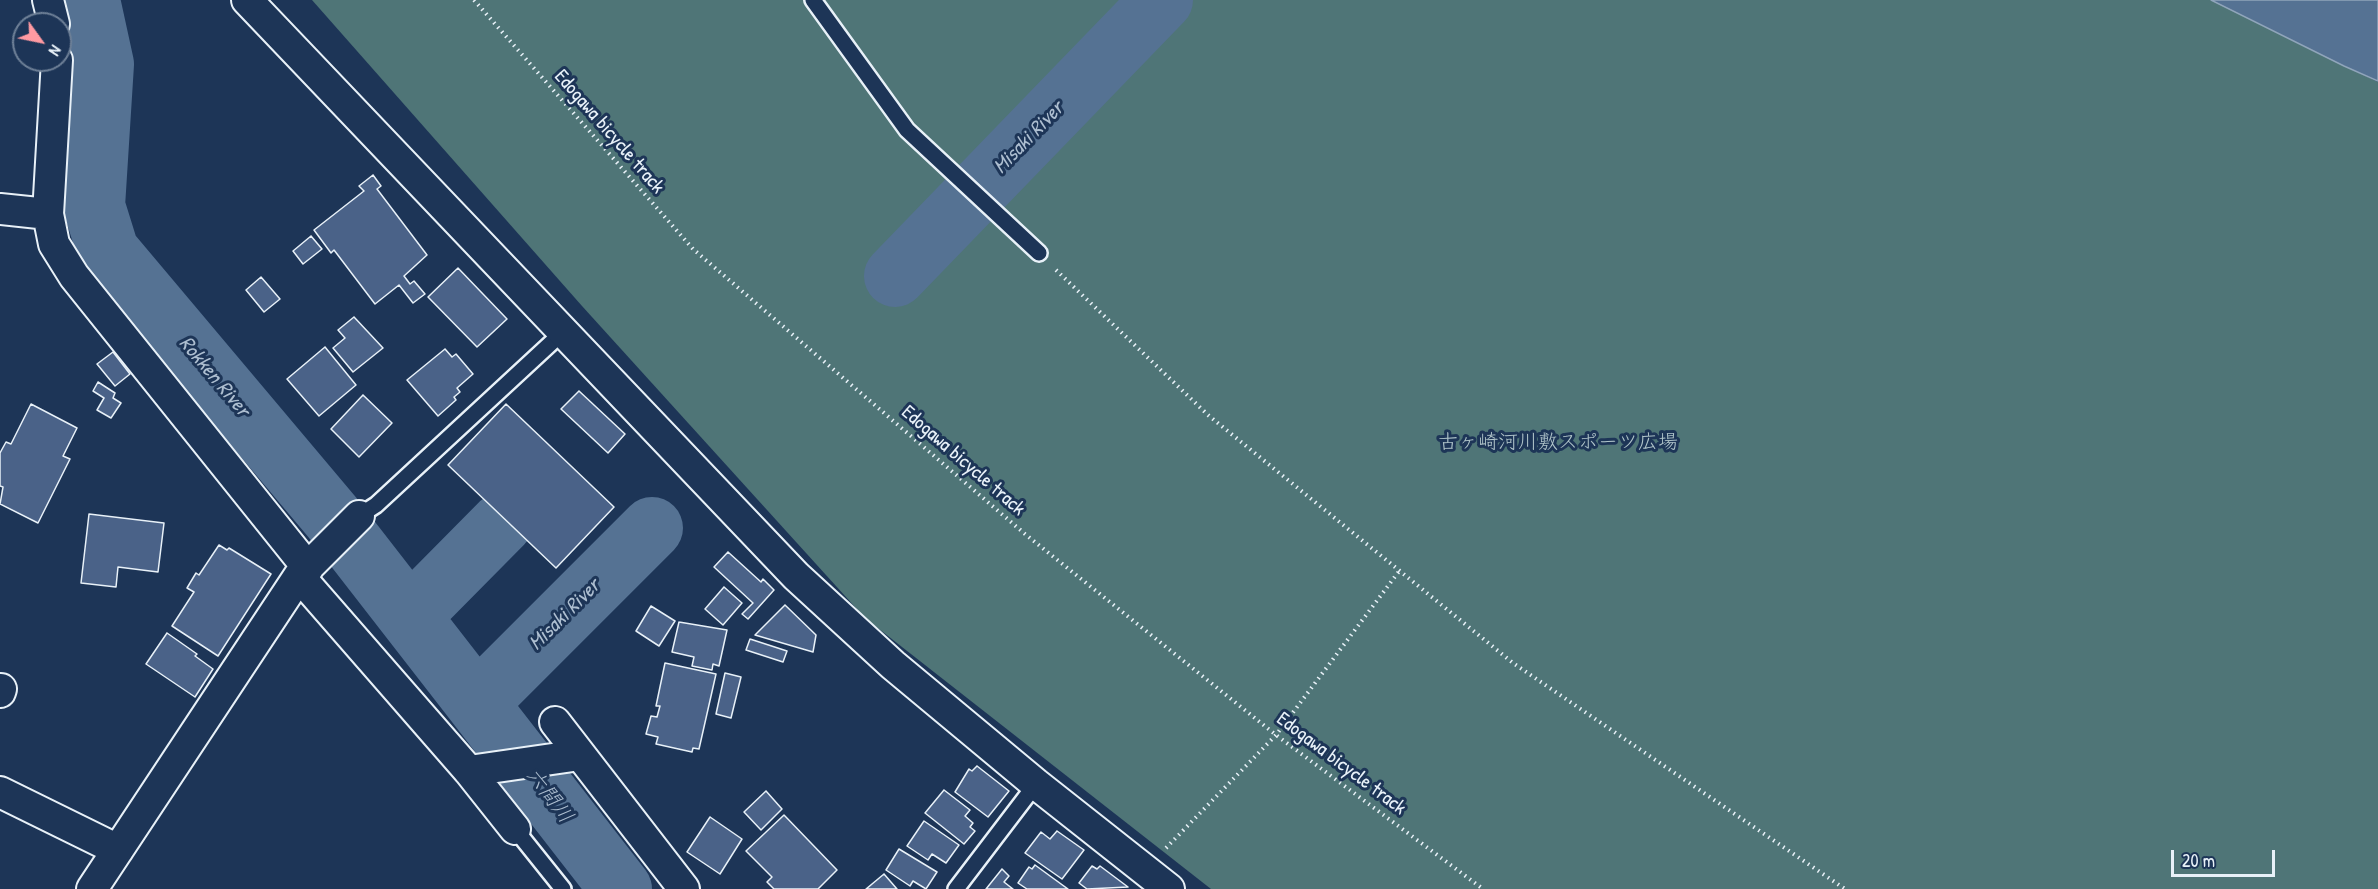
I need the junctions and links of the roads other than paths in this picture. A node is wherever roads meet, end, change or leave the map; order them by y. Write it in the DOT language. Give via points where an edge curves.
graph roads {
  1 [pos="247,0"];
  2 [pos="813,0"];
  3 [pos="56,72"];
  4 [pos="0,209"];
  5 [pos="48,214"];
  6 [pos="1039,253"];
  7 [pos="563,332"];
  8 [pos="359,516"];
  9 [pos="304,572"];
  10 [pos="555,722"];
  11 [pos="580,756"];
  12 [pos="469,771"];
  13 [pos="1036,784"];
  14 [pos="0,792"];
  15 [pos="515,829"];
  16 [pos="118,850"];
  17 [pos="92,889"];
  18 [pos="563,889"];
  19 [pos="684,889"];
  20 [pos="956,889"];
  21 [pos="1169,889"];
  1 -- 7 [label="street"];
  2 -- 6 [label="lane" via="908,130"];
  3 -- 5 [label="street"];
  4 -- 5 [label="street"];
  5 -- 9 [label="street" via="54,244 74,276"];
  7 -- 8 [label="lane" via="376,505"];
  7 -- 13 [label="street" via="796,576 893,665"];
  8 -- 9 [label="street"];
  9 -- 12 [label="street"];
  9 -- 16 [label="street"];
  10 -- 11 [label="street"];
  11 -- 12 [label="street"];
  11 -- 19 [label="street"];
  12 -- 15 [label="street"];
  13 -- 20 [label="lane"];
  13 -- 21 [label="street"];
  14 -- 16 [label="street"];
  15 -- 18 [label="lane"];
  16 -- 17 [label="street"];
}
